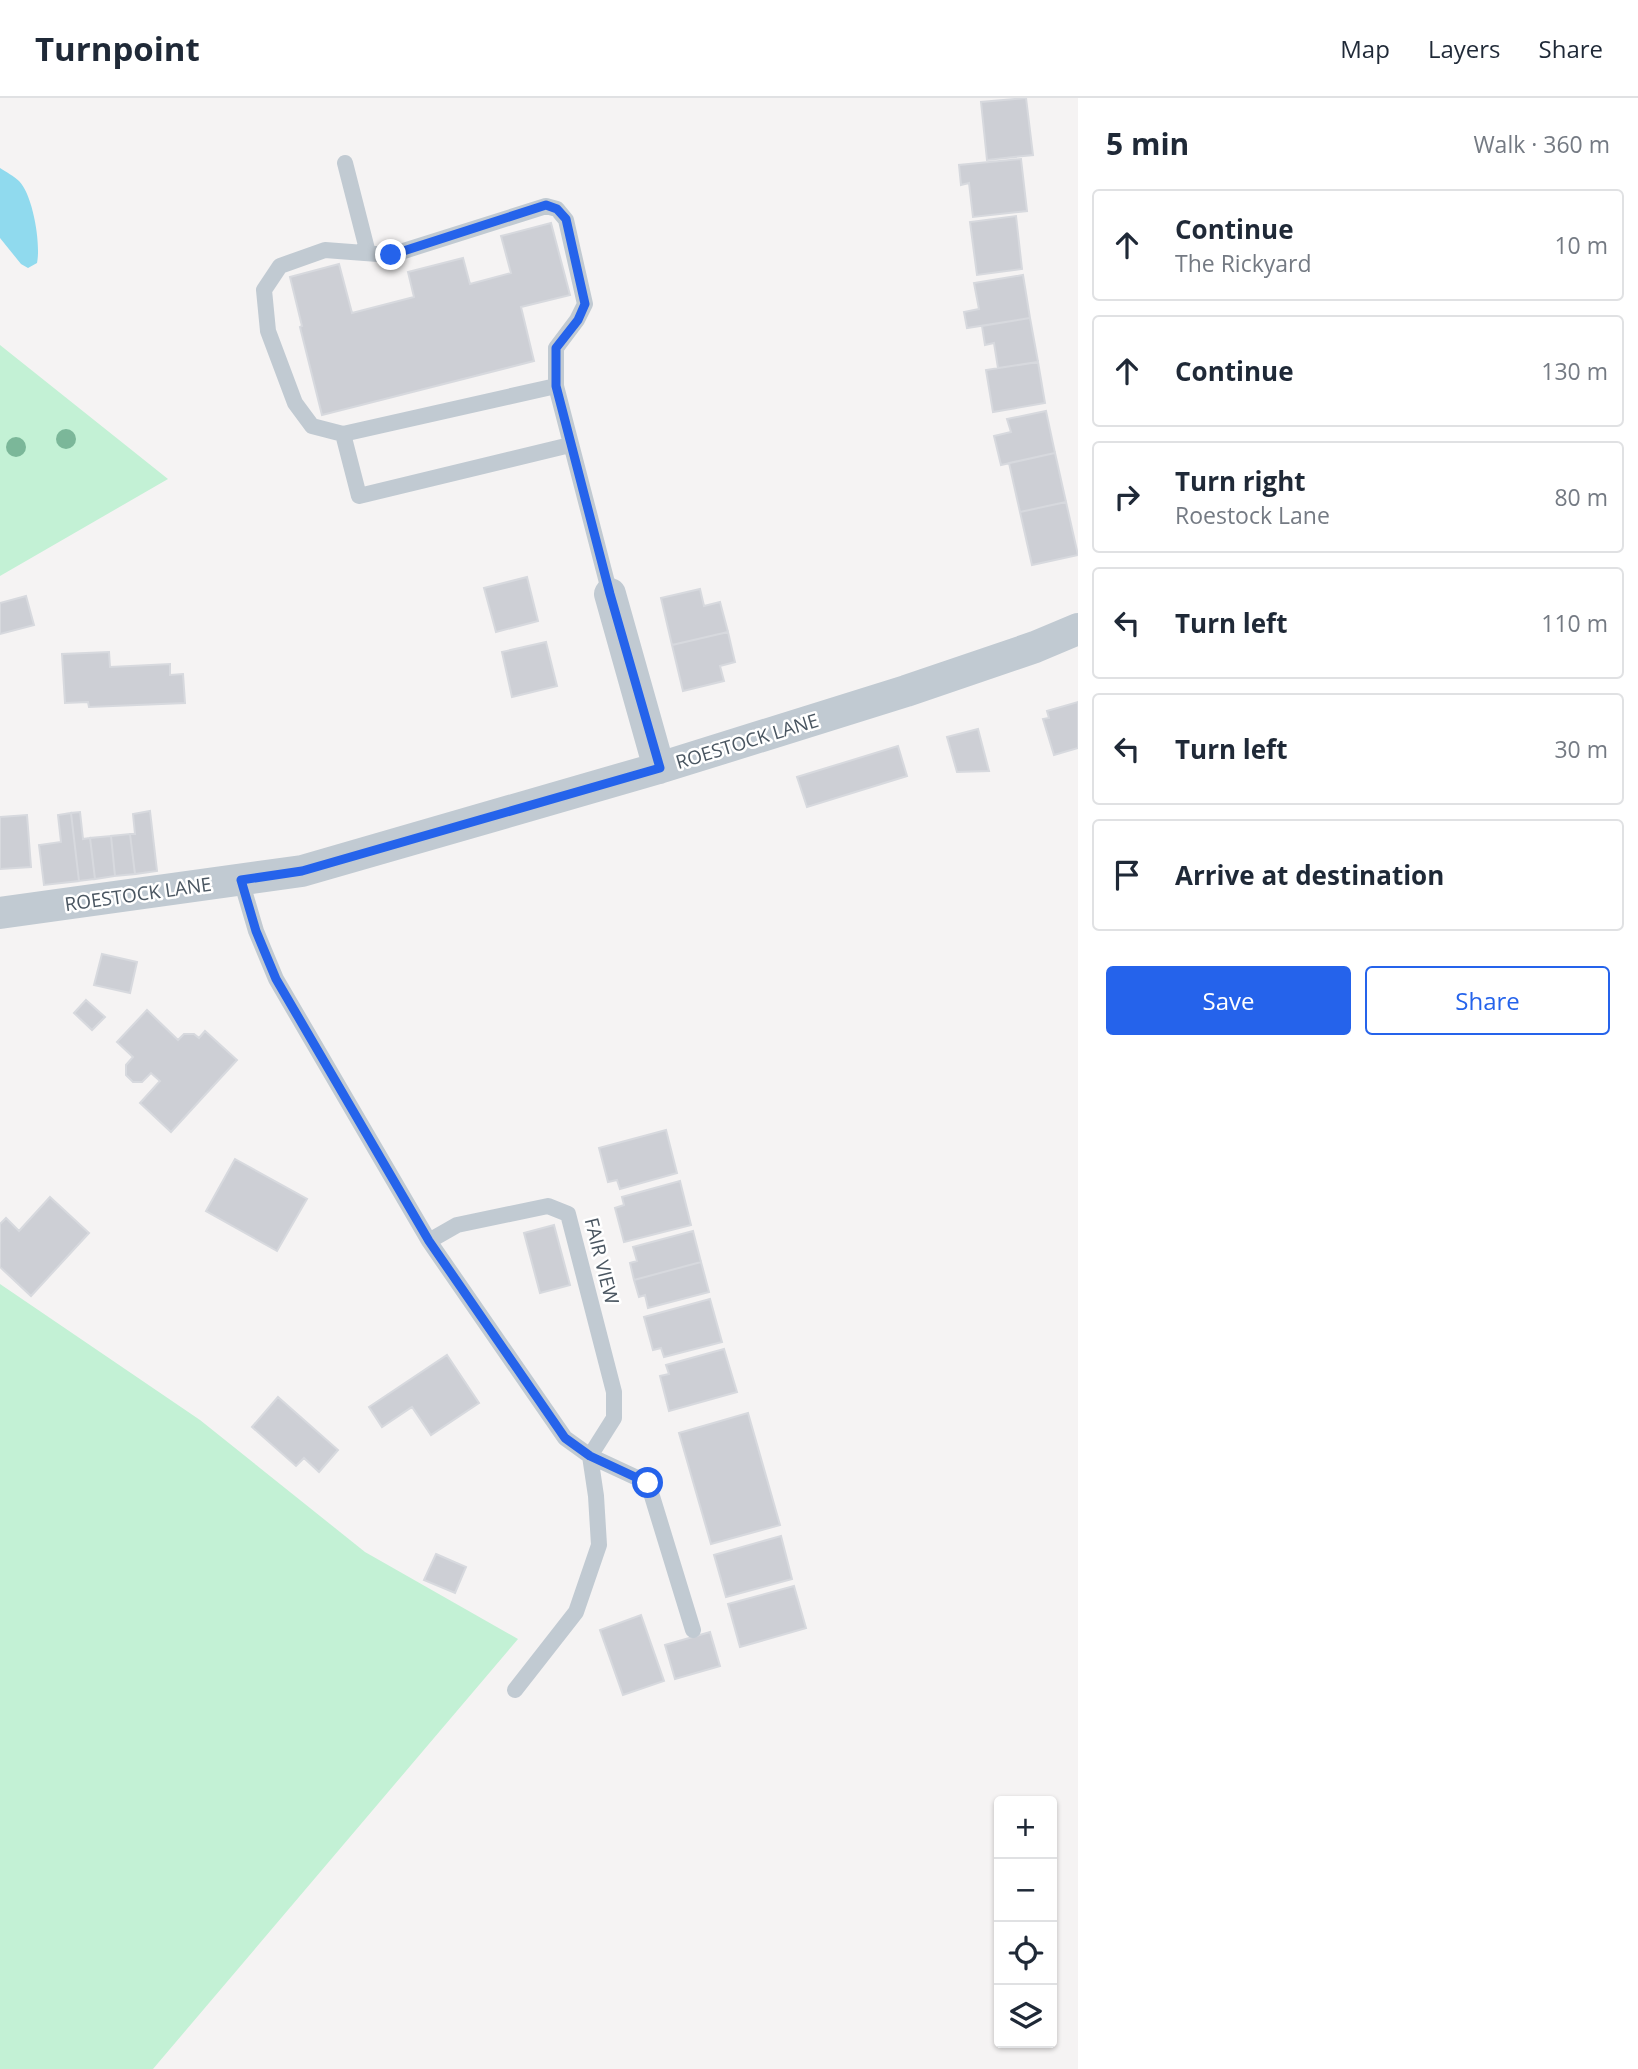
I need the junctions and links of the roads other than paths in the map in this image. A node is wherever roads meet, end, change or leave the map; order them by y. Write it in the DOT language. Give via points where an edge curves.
graph roads {
  1 [pos="345,163"];
  2 [pos="368,253"];
  3 [pos="556,386"];
  4 [pos="344,434"];
  5 [pos="570,445"];
  6 [pos="610,594"];
  7 [pos="1078,629"];
  8 [pos="660,768"];
  9 [pos="241,880"];
  10 [pos="0,913"];
  11 [pos="429,1241"];
  12 [pos="590,1456"];
  13 [pos="693,1630"];
  14 [pos="515,1690"];
  1 -- 2 [label="lane"];
  2 -- 3 [label="lane" via="391,255 546,205 557,209 566,219 585,304 556,348"];
  2 -- 4 [label="lane" via="325,250 280,266 264,290 268,331 295,403 312,426"];
  3 -- 4 [label="lane"];
  3 -- 5 [label="lane"];
  4 -- 5 [label="lane" via="359,496"];
  5 -- 6 [label="lane"];
  6 -- 8 [label="street"];
  7 -- 8 [label="street, ROESTOCK LANE" via="906,691"];
  8 -- 9 [label="street, ROESTOCK LANE" via="302,871"];
  9 -- 10 [label="street, ROESTOCK LANE"];
  9 -- 11 [label="lane" via="276,979"];
  11 -- 12 [label="lane" via="565,1438"];
  11 -- 12 [label="lane, FAIR VIEW" via="457,1225 548,1206 568,1214 614,1392 614,1418"];
  12 -- 13 [label="lane" via="648,1483"];
  12 -- 14 [label="lane" via="599,1545 576,1612"];
}
